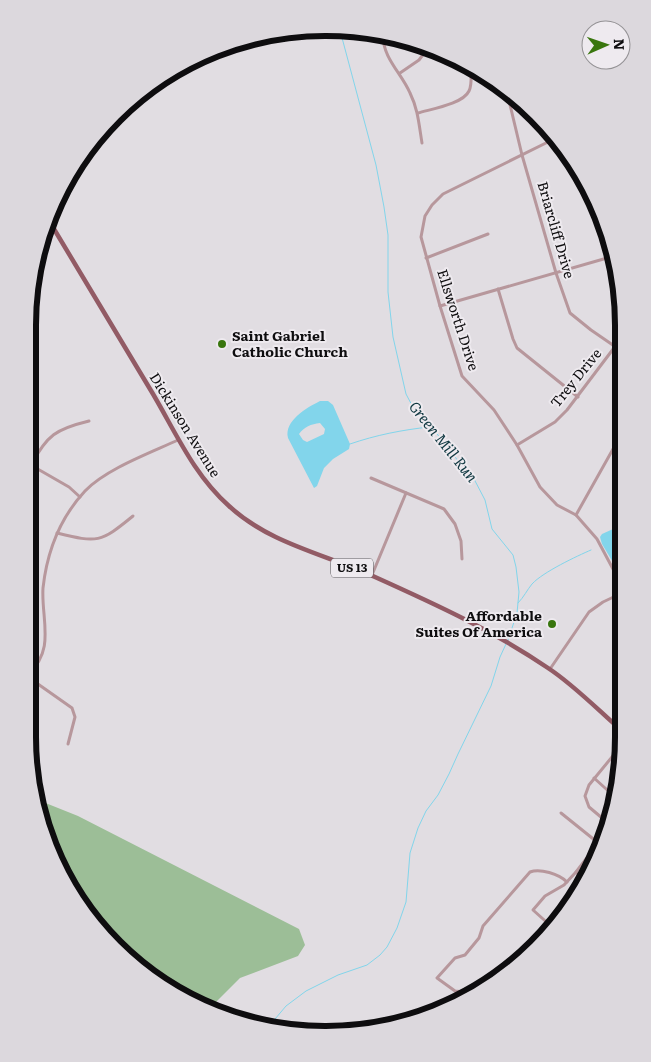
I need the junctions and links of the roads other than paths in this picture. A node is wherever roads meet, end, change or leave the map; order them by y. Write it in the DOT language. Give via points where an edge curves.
graph roads {
  1 [pos="385,43"];
  2 [pos="424,54"];
  3 [pos="400,73"];
  4 [pos="471,76"];
  5 [pos="509,102"];
  6 [pos="418,113"];
  7 [pos="549,142"];
  8 [pos="422,143"];
  9 [pos="522,155"];
  10 [pos="54,228"];
  11 [pos="488,234"];
  12 [pos="426,258"];
  13 [pos="607,258"];
  14 [pos="556,272"];
  15 [pos="498,289"];
  16 [pos="440,306"];
  17 [pos="615,347"];
  18 [pos="578,396"];
  19 [pos="89,421"];
  20 [pos="178,440"];
  21 [pos="517,445"];
  22 [pos="615,445"];
  23 [pos="36,454"];
  24 [pos="36,468"];
  25 [pos="371,478"];
  26 [pos="406,493"];
  27 [pos="80,497"];
  28 [pos="576,515"];
  29 [pos="133,516"];
  30 [pos="57,533"];
  31 [pos="462,559"];
  32 [pos="615,570"];
  33 [pos="372,575"];
  34 [pos="615,596"];
  35 [pos="36,667"];
  36 [pos="550,669"];
  37 [pos="36,681"];
  38 [pos="615,725"];
  39 [pos="68,744"];
  40 [pos="614,754"];
  41 [pos="594,778"];
  42 [pos="609,792"];
  43 [pos="561,813"];
  44 [pos="603,818"];
  45 [pos="595,841"];
  46 [pos="591,852"];
  47 [pos="576,872"];
  48 [pos="579,875"];
  49 [pos="567,882"];
  50 [pos="547,922"];
  51 [pos="461,992"];
  1 -- 3 [label="street"];
  2 -- 3 [label="street"];
  3 -- 6 [label="street"];
  4 -- 6 [label="street" via="471,85 465,97"];
  5 -- 9 [label="street, Briarcliff Drive"];
  6 -- 8 [label="street"];
  7 -- 9 [label="street, Ellsworth Drive"];
  9 -- 12 [label="street, Ellsworth Drive" via="443,194 432,205 425,216 421,237"];
  9 -- 14 [label="street, Briarcliff Drive"];
  10 -- 20 [label="main road, Dickinson Avenue / US 13"];
  11 -- 12 [label="street"];
  12 -- 16 [label="street, Ellsworth Drive"];
  13 -- 14 [label="street"];
  14 -- 15 [label="street"];
  14 -- 17 [label="street, Briarcliff Drive" via="570,313"];
  15 -- 16 [label="street"];
  15 -- 18 [label="street" via="518,348"];
  16 -- 21 [label="street, Ellsworth Drive" via="462,376 494,410"];
  17 -- 18 [label="street, Trey Drive"];
  18 -- 21 [label="street, Trey Drive" via="555,422"];
  19 -- 23 [label="street" via="53,434"];
  20 -- 27 [label="street" via="98,480"];
  20 -- 33 [label="main road, Dickinson Avenue / US 13" via="205,481 228,506 259,529 308,552"];
  21 -- 28 [label="street, Ellsworth Drive" via="540,487 556,504"];
  22 -- 28 [label="street"];
  24 -- 27 [label="street"];
  25 -- 26 [label="street"];
  26 -- 31 [label="street" via="444,509 456,524"];
  26 -- 33 [label="street"];
  27 -- 30 [label="street"];
  28 -- 32 [label="street, Ellsworth Drive" via="597,539"];
  29 -- 30 [label="street" via="109,536 87,540"];
  30 -- 35 [label="street" via="44,588 45,645"];
  33 -- 36 [label="main road, Dickinson Avenue / US 13" via="490,632"];
  34 -- 36 [label="street" via="589,612"];
  36 -- 38 [label="main road, Dickinson Avenue / US 13"];
  37 -- 39 [label="street" via="72,708 75,717"];
  40 -- 41 [label="street"];
  41 -- 42 [label="street"];
  41 -- 44 [label="street" via="584,796 589,807"];
  43 -- 45 [label="street"];
  46 -- 47 [label="street"];
  47 -- 48 [label="street"];
  47 -- 49 [label="street"];
  49 -- 50 [label="street" via="545,896 533,910"];
  49 -- 51 [label="street" via="562,877 536,870 530,872 483,926 479,938 465,956 455,958 438,978 455,991"];
}
